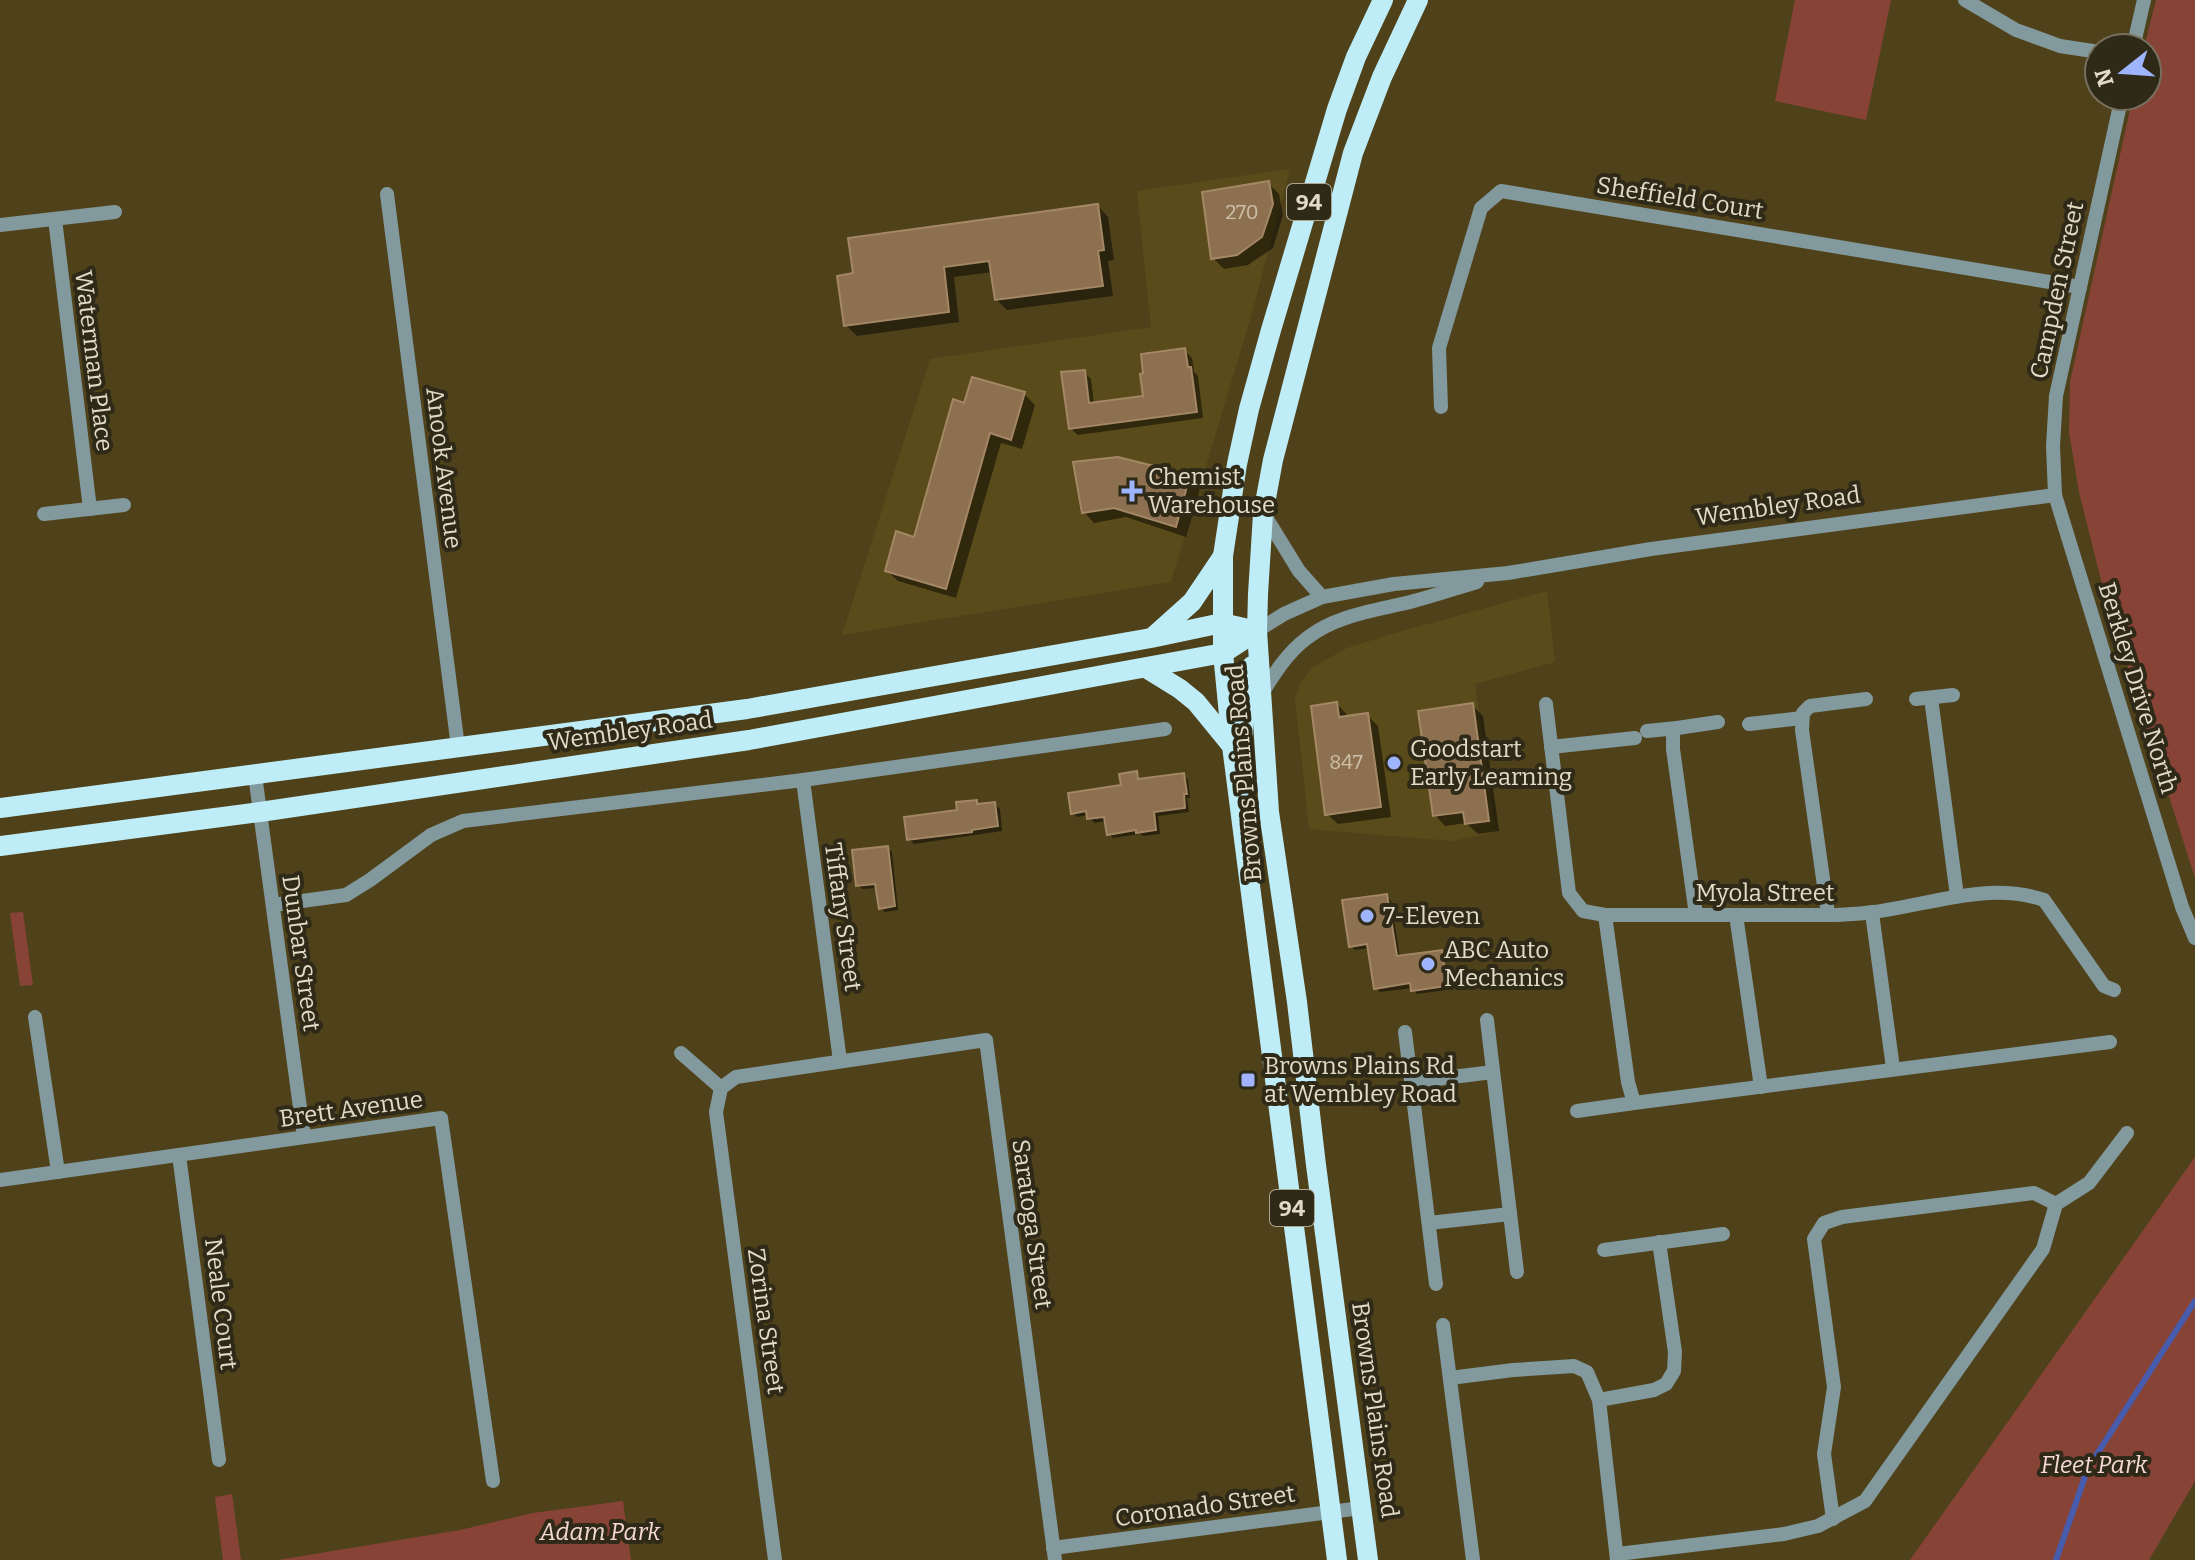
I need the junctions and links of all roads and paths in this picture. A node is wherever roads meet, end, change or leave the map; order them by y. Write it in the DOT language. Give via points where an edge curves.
graph roads {
  1 [pos="1383,0"];
  2 [pos="1418,0"];
  3 [pos="1965,0"];
  4 [pos="2144,0"];
  5 [pos="2137,32"];
  6 [pos="2083,50"];
  7 [pos="2118,112"];
  8 [pos="387,194"];
  9 [pos="115,212"];
  10 [pos="55,219"];
  11 [pos="0,225"];
  12 [pos="2080,287"];
  13 [pos="1441,407"];
  14 [pos="2055,495"];
  15 [pos="124,505"];
  16 [pos="90,509"];
  17 [pos="44,514"];
  18 [pos="1263,514"];
  19 [pos="1223,556"];
  20 [pos="1508,573"];
  21 [pos="1322,597"];
  22 [pos="1222,623"];
  23 [pos="1257,631"];
  24 [pos="1151,638"];
  25 [pos="1223,653"];
  26 [pos="1146,668"];
  27 [pos="1261,695"];
  28 [pos="1953,695"];
  29 [pos="1866,699"];
  30 [pos="1546,704"];
  31 [pos="1802,718"];
  32 [pos="1718,722"];
  33 [pos="1749,724"];
  34 [pos="1677,728"];
  35 [pos="1165,729"];
  36 [pos="1232,746"];
  37 [pos="458,747"];
  38 [pos="1551,747"];
  39 [pos="255,775"];
  40 [pos="803,780"];
  41 [pos="0,808"];
  42 [pos="260,812"];
  43 [pos="1242,817"];
  44 [pos="0,846"];
  45 [pos="1957,896"];
  46 [pos="273,905"];
  47 [pos="1872,913"];
  48 [pos="1828,914"];
  49 [pos="1605,915"];
  50 [pos="1696,915"];
  51 [pos="1736,915"];
  52 [pos="2195,938"];
  53 [pos="2114,990"];
  54 [pos="35,1017"];
  55 [pos="1487,1020"];
  56 [pos="1405,1032"];
  57 [pos="2110,1042"];
  58 [pos="681,1053"];
  59 [pos="840,1061"];
  60 [pos="1893,1068"];
  61 [pos="1493,1072"];
  62 [pos="1411,1082"];
  63 [pos="1761,1087"];
  64 [pos="721,1088"];
  65 [pos="1634,1103"];
  66 [pos="1577,1111"];
  67 [pos="2127,1133"];
  68 [pos="304,1137"];
  69 [pos="179,1155"];
  70 [pos="58,1172"];
  71 [pos="0,1180"];
  72 [pos="2056,1204"];
  73 [pos="1510,1214"];
  74 [pos="1429,1223"];
  75 [pos="1723,1234"];
  76 [pos="1659,1242"];
  77 [pos="1604,1250"];
  78 [pos="1517,1272"];
  79 [pos="1436,1284"];
  80 [pos="1443,1325"];
  81 [pos="1450,1378"];
  82 [pos="1599,1400"];
  83 [pos="219,1460"];
  84 [pos="493,1481"];
  85 [pos="1361,1508"];
  86 [pos="1331,1512"];
  87 [pos="1833,1519"];
  88 [pos="1713,1543"];
  89 [pos="1054,1554"];
  90 [pos="1617,1557"];
  91 [pos="775,1560"];
  92 [pos="1337,1560"];
  93 [pos="1368,1560"];
  94 [pos="1473,1560"];
  95 [pos="1715,1560"];
  1 -- 19 [label="main road, Browns Plains Road / 94" via="1337,109 1267,343 1237,464"];
  2 -- 18 [label="main road, Browns Plains Road / 94" via="1353,153"];
  3 -- 6 [label="street" via="2016,30"];
  4 -- 5 [label="street"];
  7 -- 12 [label="street, Campden Street"];
  8 -- 37 [label="street, Anook Avenue"];
  9 -- 10 [label="street"];
  10 -- 11 [label="street"];
  10 -- 16 [label="street, Waterman Place"];
  12 -- 13 [label="street, Sheffield Court" via="1501,191 1481,208 1439,348"];
  12 -- 14 [label="street, Campden Street" via="2056,396"];
  14 -- 20 [label="street, Wembley Road"];
  14 -- 52 [label="street, Berkley Drive North"];
  15 -- 16 [label="street"];
  16 -- 17 [label="street"];
  18 -- 21 [label="street"];
  18 -- 23 [label="main road, Browns Plains Road / 94"];
  19 -- 22 [label="main road, Browns Plains Road / 94"];
  19 -- 24 [label="main road" via="1192,602"];
  20 -- 21 [label="street, Wembley Road"];
  20 -- 27 [label="street, Wembley Road" via="1322,628 1290,653"];
  21 -- 23 [label="street, Wembley Road"];
  22 -- 23 [label="main road, Wembley Road"];
  22 -- 24 [label="main road, Wembley Road"];
  22 -- 25 [label="main road, Browns Plains Road / 94"];
  23 -- 25 [label="main road, Wembley Road"];
  23 -- 27 [label="main road, Browns Plains Road / 94"];
  23 -- 43 [label="main road" via="1243,707 1248,787"];
  24 -- 37 [label="main road, Wembley Road" via="747,709"];
  25 -- 26 [label="main road, Wembley Road"];
  25 -- 36 [label="main road, Browns Plains Road / 94"];
  26 -- 36 [label="main road" via="1196,702"];
  26 -- 42 [label="main road, Wembley Road" via="749,740"];
  27 -- 85 [label="main road, Browns Plains Road / 94" via="1269,812"];
  28 -- 45 [label="street" via="1924,698"];
  29 -- 31 [label="street" via="1810,706"];
  30 -- 38 [label="street, Myola Street"];
  31 -- 33 [label="street"];
  31 -- 48 [label="street"];
  32 -- 34 [label="street"];
  34 -- 38 [label="street"];
  34 -- 50 [label="street" via="1673,749"];
  35 -- 40 [label="street"];
  36 -- 43 [label="main road, Browns Plains Road / 94"];
  37 -- 39 [label="main road, Wembley Road"];
  38 -- 49 [label="street, Myola Street" via="1569,893 1583,911"];
  39 -- 41 [label="main road, Wembley Road"];
  39 -- 42 [label="street, Dunbar Street"];
  40 -- 46 [label="street" via="463,821 431,835 346,895"];
  40 -- 59 [label="street, Tiffany Street"];
  42 -- 44 [label="main road, Wembley Road"];
  42 -- 46 [label="street, Dunbar Street"];
  43 -- 86 [label="main road, Browns Plains Road / 94"];
  45 -- 47 [label="street, Myola Street"];
  45 -- 53 [label="street, Myola Street" via="2028,895 2044,900 2104,986"];
  46 -- 68 [label="street, Dunbar Street"];
  47 -- 48 [label="street, Myola Street"];
  47 -- 60 [label="street"];
  48 -- 51 [label="street, Myola Street"];
  49 -- 50 [label="street, Myola Street"];
  49 -- 65 [label="street"];
  50 -- 51 [label="street, Myola Street"];
  51 -- 63 [label="street"];
  54 -- 70 [label="street"];
  55 -- 61 [label="street"];
  56 -- 62 [label="street"];
  57 -- 60 [label="street"];
  58 -- 64 [label="street"];
  59 -- 64 [label="street" via="736,1077"];
  59 -- 89 [label="street, Saratoga Street" via="986,1040"];
  60 -- 63 [label="street"];
  61 -- 62 [label="street"];
  61 -- 73 [label="street"];
  62 -- 74 [label="street"];
  63 -- 65 [label="street"];
  64 -- 91 [label="street, Zorina Street" via="716,1112"];
  65 -- 66 [label="street"];
  67 -- 72 [label="street" via="2089,1183"];
  68 -- 69 [label="street, Brett Avenue"];
  68 -- 84 [label="street, Brett Avenue" via="441,1118"];
  69 -- 70 [label="street, Brett Avenue"];
  69 -- 83 [label="street, Neale Court"];
  70 -- 71 [label="street, Brett Avenue"];
  72 -- 87 [label="street" via="2043,1249 1865,1501"];
  72 -- 87 [label="street" via="2034,1193 1824,1223 1814,1239 1834,1387 1824,1454"];
  73 -- 74 [label="street"];
  73 -- 78 [label="street"];
  74 -- 79 [label="street"];
  75 -- 76 [label="street"];
  76 -- 77 [label="street"];
  76 -- 82 [label="street" via="1674,1371 1654,1390"];
  80 -- 81 [label="street"];
  81 -- 82 [label="street" via="1574,1366 1587,1372"];
  81 -- 94 [label="street"];
  82 -- 90 [label="street"];
  85 -- 86 [label="street, Coronado Street"];
  85 -- 93 [label="main road, Browns Plains Road / 94"];
  86 -- 89 [label="street, Coronado Street"];
  86 -- 92 [label="main road, Browns Plains Road / 94"];
  87 -- 88 [label="street" via="1784,1534"];
  88 -- 90 [label="street"];
  88 -- 95 [label="street"];
}
